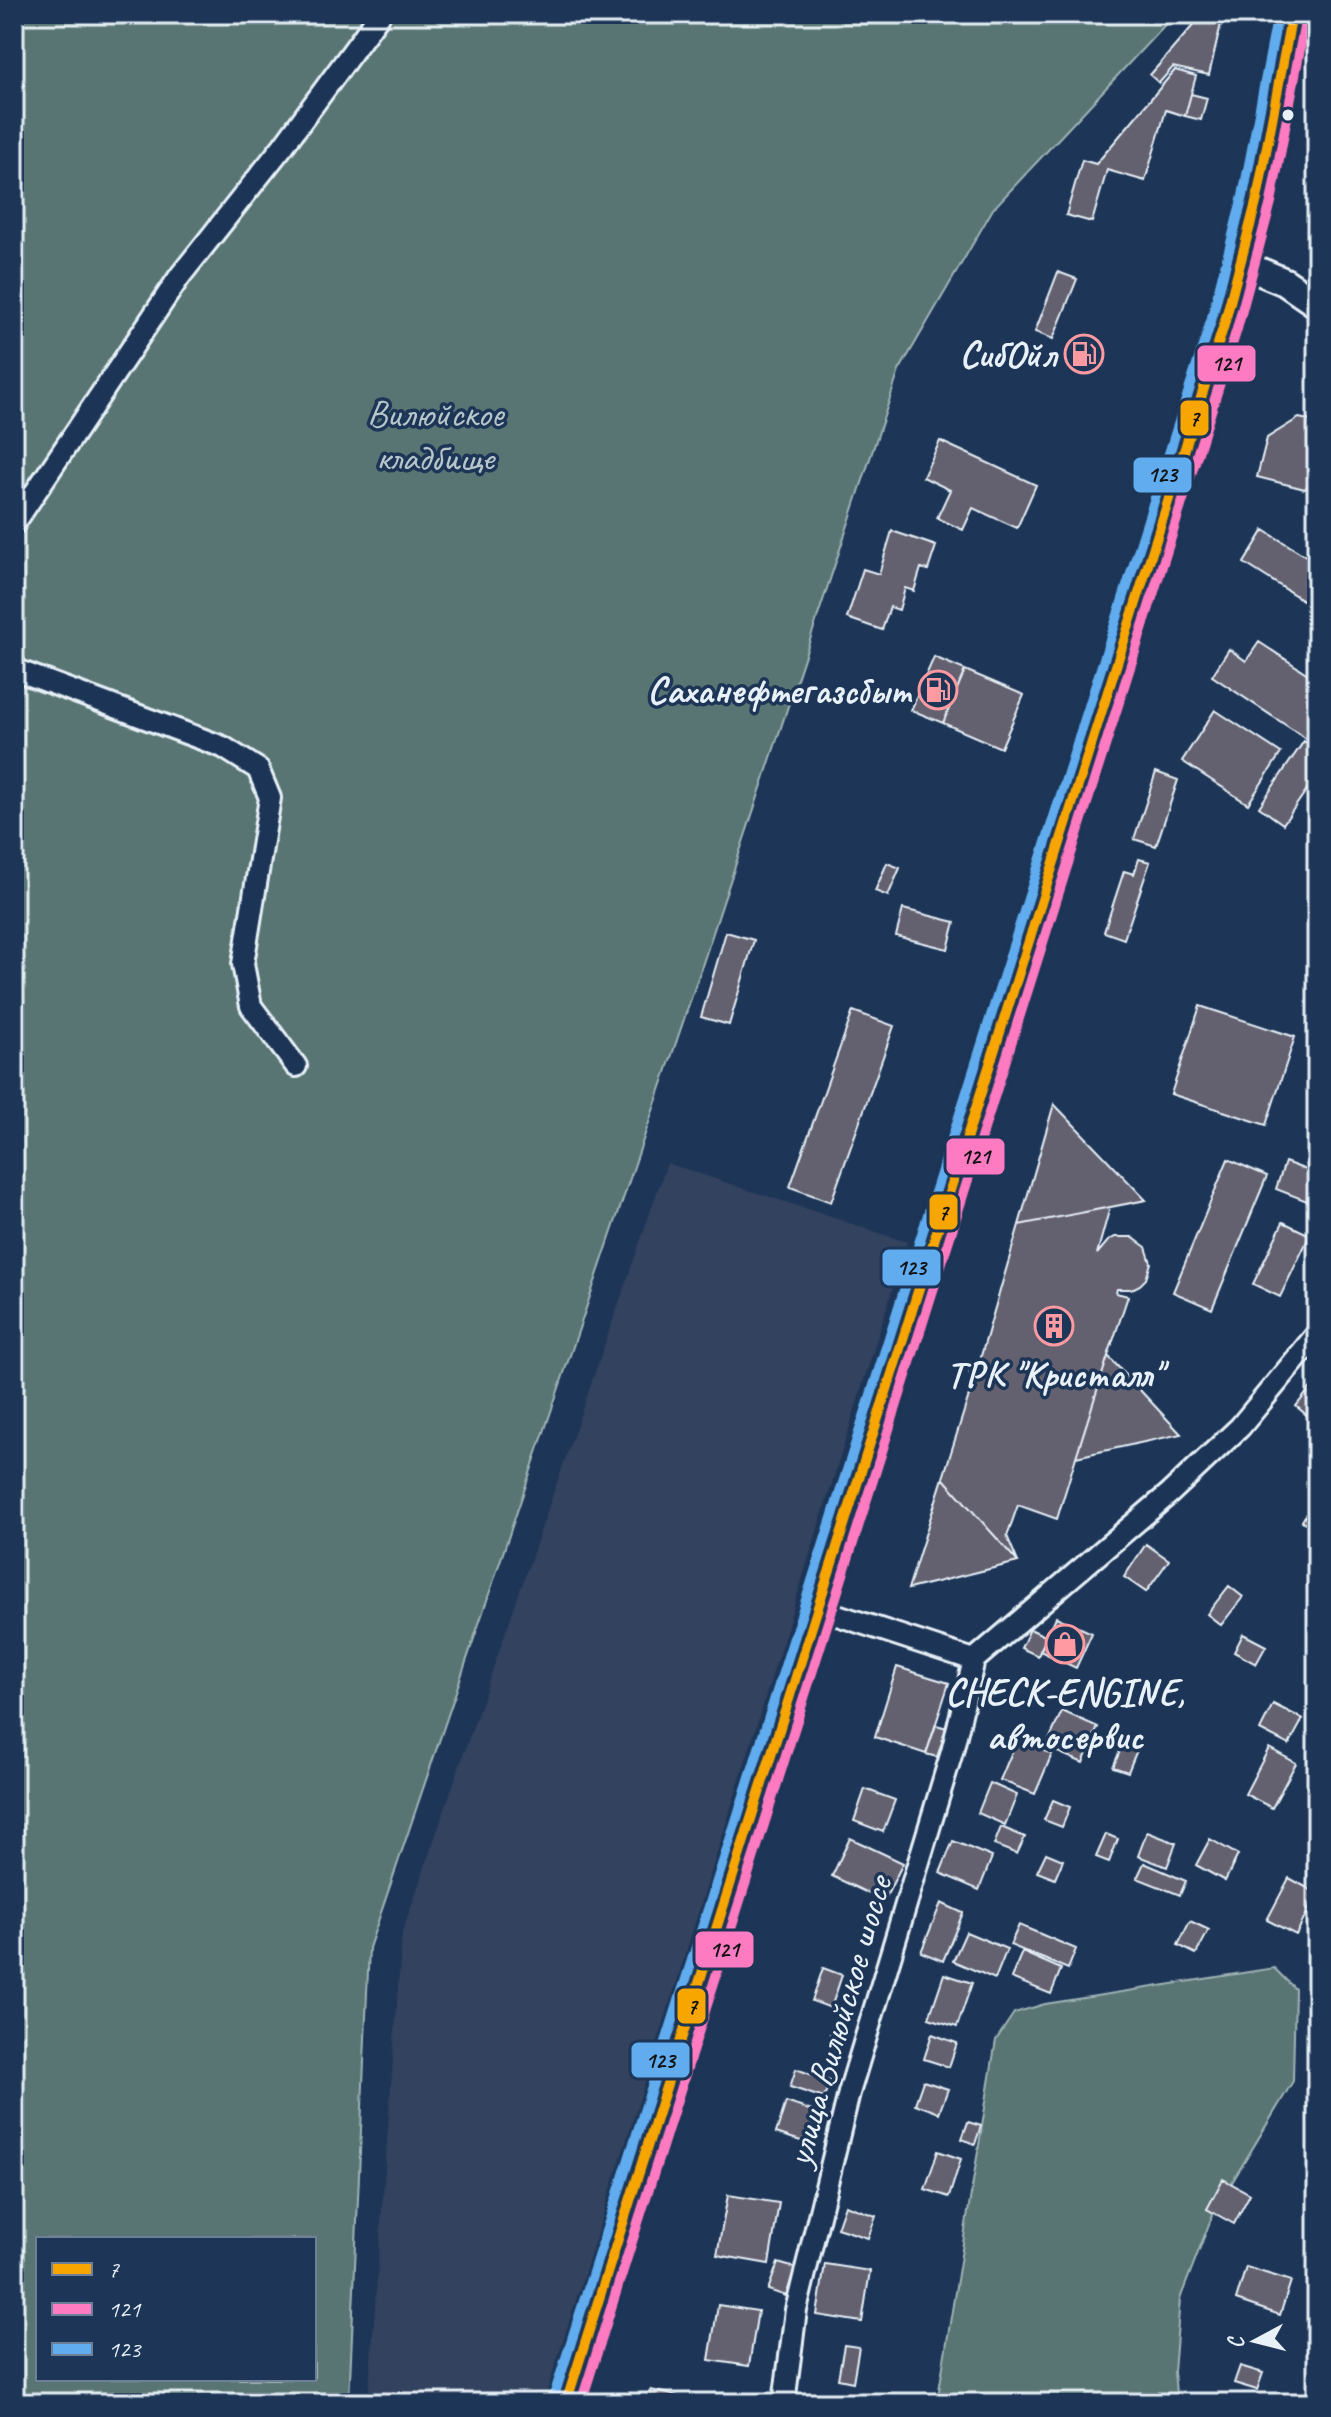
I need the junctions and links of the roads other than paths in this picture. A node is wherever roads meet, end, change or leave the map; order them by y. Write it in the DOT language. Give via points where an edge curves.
graph roads {
  1 [pos="380,14"];
  2 [pos="1292,14"];
  3 [pos="1242,264"];
  4 [pos="1317,304"];
  5 [pos="14,524"];
  6 [pos="14,665"];
  7 [pos="296,1066"];
  8 [pos="1317,1334"];
  9 [pos="816,1608"];
  10 [pos="974,1660"];
  11 [pos="566,2403"];
  12 [pos="784,2403"];
  1 -- 5 [label="street" via="180,276"];
  2 -- 3 [label="main road"];
  3 -- 4 [label="main road" via="1285,282"];
  3 -- 9 [label="main road"];
  6 -- 7 [label="street" via="223,747 258,769 270,798 243,964 251,1006"];
  8 -- 10 [label="street" via="1240,1427 1180,1485"];
  9 -- 10 [label="street"];
  9 -- 11 [label="main road"];
  10 -- 12 [label="street, улица Вилюйское шоссе" via="952,1752 849,2093 796,2310"];
}
